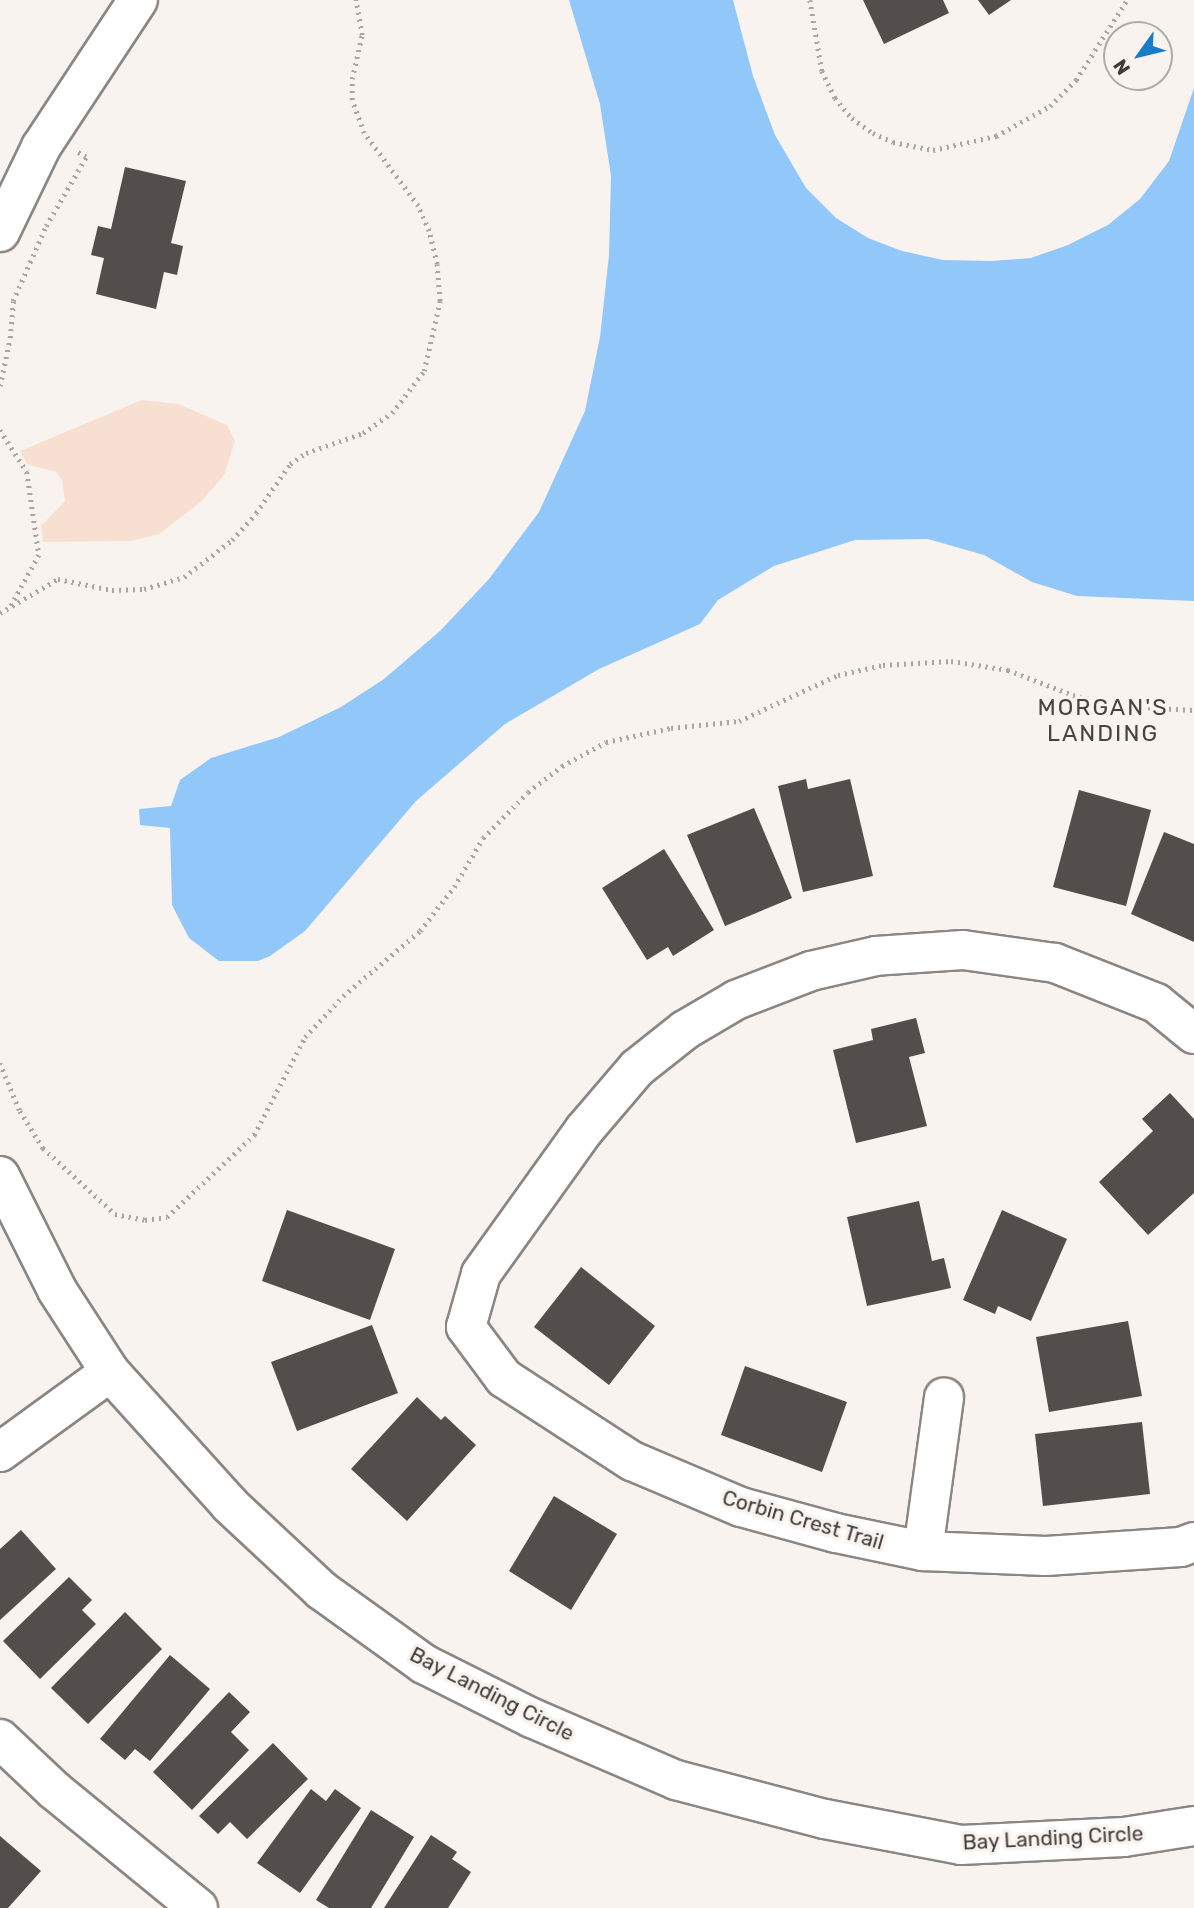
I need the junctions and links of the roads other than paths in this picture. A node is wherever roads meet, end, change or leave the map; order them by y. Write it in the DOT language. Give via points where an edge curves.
graph roads {
  1 [pos="138,0"];
  2 [pos="0,232"];
  3 [pos="1194,1034"];
  4 [pos="0,1176"];
  5 [pos="110,1372"];
  6 [pos="944,1397"];
  7 [pos="0,1452"];
  8 [pos="1194,1542"];
  9 [pos="923,1551"];
  10 [pos="0,1739"];
  11 [pos="1194,1826"];
  12 [pos="198,1908"];
  1 -- 2 [label="street" via="48,136"];
  3 -- 9 [label="street, Corbin Crest Trail" via="1156,1003 1055,963 963,950 876,956 811,971 736,1000 685,1030 637,1068 584,1130 481,1274 466,1327 504,1378 632,1461 741,1507"];
  4 -- 5 [label="street, Bay Landing Circle" via="57,1290"];
  5 -- 7 [label="street"];
  5 -- 11 [label="street, Bay Landing Circle" via="230,1505 320,1590 424,1664 532,1718 676,1780 825,1819 961,1845 1124,1838"];
  6 -- 9 [label="street"];
  8 -- 9 [label="street, Corbin Crest Trail" via="1181,1547 1045,1556"];
  10 -- 12 [label="street" via="54,1790"];
}
